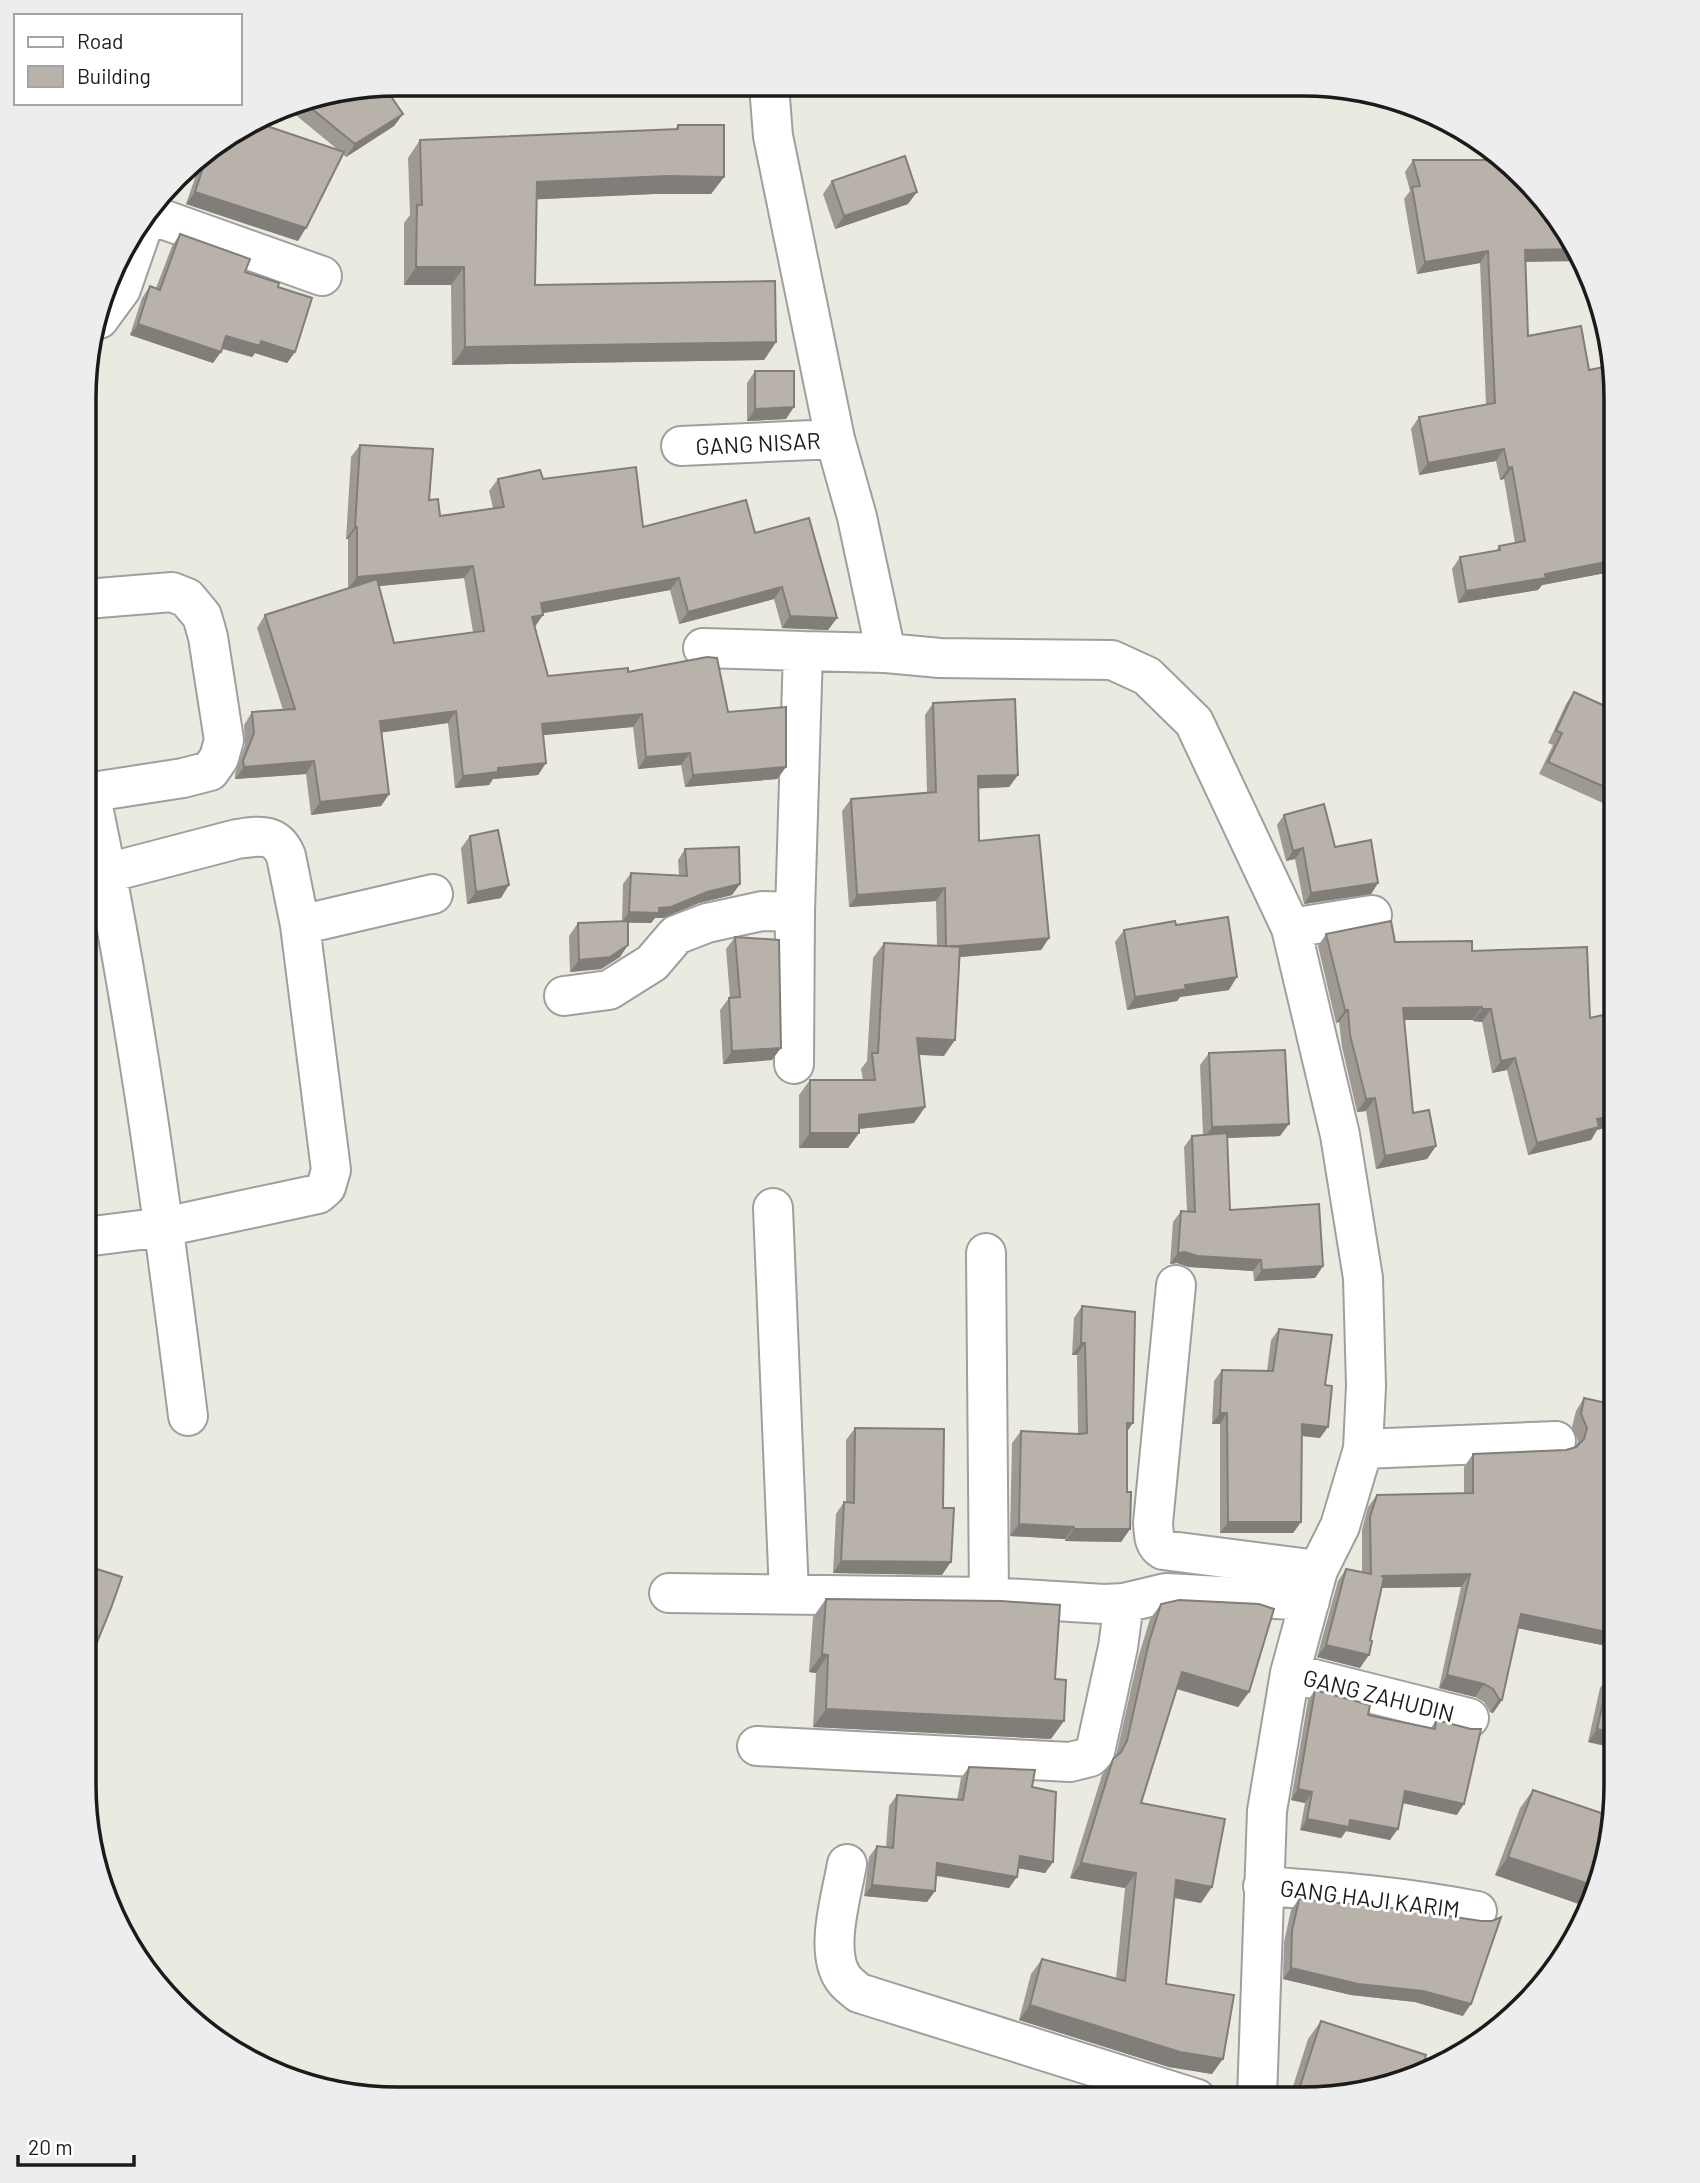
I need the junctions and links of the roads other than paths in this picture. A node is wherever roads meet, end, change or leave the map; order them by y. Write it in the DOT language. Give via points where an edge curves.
graph roads {
  1 [pos="770,96"];
  2 [pos="155,219"];
  3 [pos="134,251"];
  4 [pos="322,276"];
  5 [pos="112,301"];
  6 [pos="835,439"];
  7 [pos="681,446"];
  8 [pos="96,598"];
  9 [pos="703,648"];
  10 [pos="803,650"];
  11 [pos="886,653"];
  12 [pos="96,792"];
  13 [pos="96,827"];
  14 [pos="107,873"];
  15 [pos="433,894"];
  16 [pos="795,912"];
  17 [pos="1372,915"];
  18 [pos="300,925"];
  19 [pos="1292,929"];
  20 [pos="564,996"];
  21 [pos="794,1064"];
  22 [pos="773,1208"];
  23 [pos="164,1227"];
  24 [pos="96,1236"];
  25 [pos="986,1253"];
  26 [pos="1176,1285"];
  27 [pos="188,1416"];
  28 [pos="1556,1441"];
  29 [pos="1363,1449"];
  30 [pos="1314,1586"];
  31 [pos="669,1593"];
  32 [pos="789,1594"];
  33 [pos="989,1597"];
  34 [pos="1124,1603"];
  35 [pos="1290,1673"];
  36 [pos="1469,1718"];
  37 [pos="757,1746"];
  38 [pos="847,1864"];
  39 [pos="1263,1886"];
  40 [pos="1477,1911"];
  41 [pos="1159,2087"];
  42 [pos="1257,2087"];
  1 -- 6 [label="street" via="773,136"];
  2 -- 4 [label="street"];
  3 -- 5 [label="street"];
  6 -- 7 [label="street, GANG NISAR"];
  6 -- 11 [label="street"];
  8 -- 12 [label="street" via="172,592 187,598 202,615 208,637 224,740 210,771"];
  9 -- 10 [label="street"];
  10 -- 11 [label="street"];
  10 -- 16 [label="street"];
  11 -- 19 [label="street" via="1112,660 1147,676 1194,722"];
  13 -- 14 [label="street"];
  14 -- 18 [label="street" via="237,839 274,839 286,856"];
  14 -- 23 [label="street"];
  15 -- 18 [label="street"];
  16 -- 20 [label="street" via="762,911 707,923 676,935 652,963 609,990"];
  16 -- 21 [label="street"];
  17 -- 19 [label="street"];
  18 -- 23 [label="street" via="331,1170 326,1187 318,1194"];
  19 -- 29 [label="street" via="1339,1135 1363,1278"];
  22 -- 32 [label="street"];
  23 -- 24 [label="street"];
  23 -- 27 [label="street"];
  25 -- 33 [label="street"];
  26 -- 30 [label="street" via="1153,1523 1158,1547"];
  28 -- 29 [label="street"];
  29 -- 30 [label="street" via="1340,1526"];
  30 -- 34 [label="street" via="1166,1593"];
  30 -- 35 [label="street"];
  31 -- 32 [label="street"];
  32 -- 33 [label="street"];
  33 -- 34 [label="street"];
  34 -- 37 [label="street" via="1099,1736 1090,1757 1070,1762"];
  35 -- 36 [label="street, GANG ZAHUDIN"];
  35 -- 39 [label="street" via="1267,1811"];
  38 -- 41 [label="street" via="834,1946 843,1978 859,1993"];
  39 -- 40 [label="street, GANG HAJI KARIM" via="1416,1900"];
  39 -- 42 [label="street"];
}
